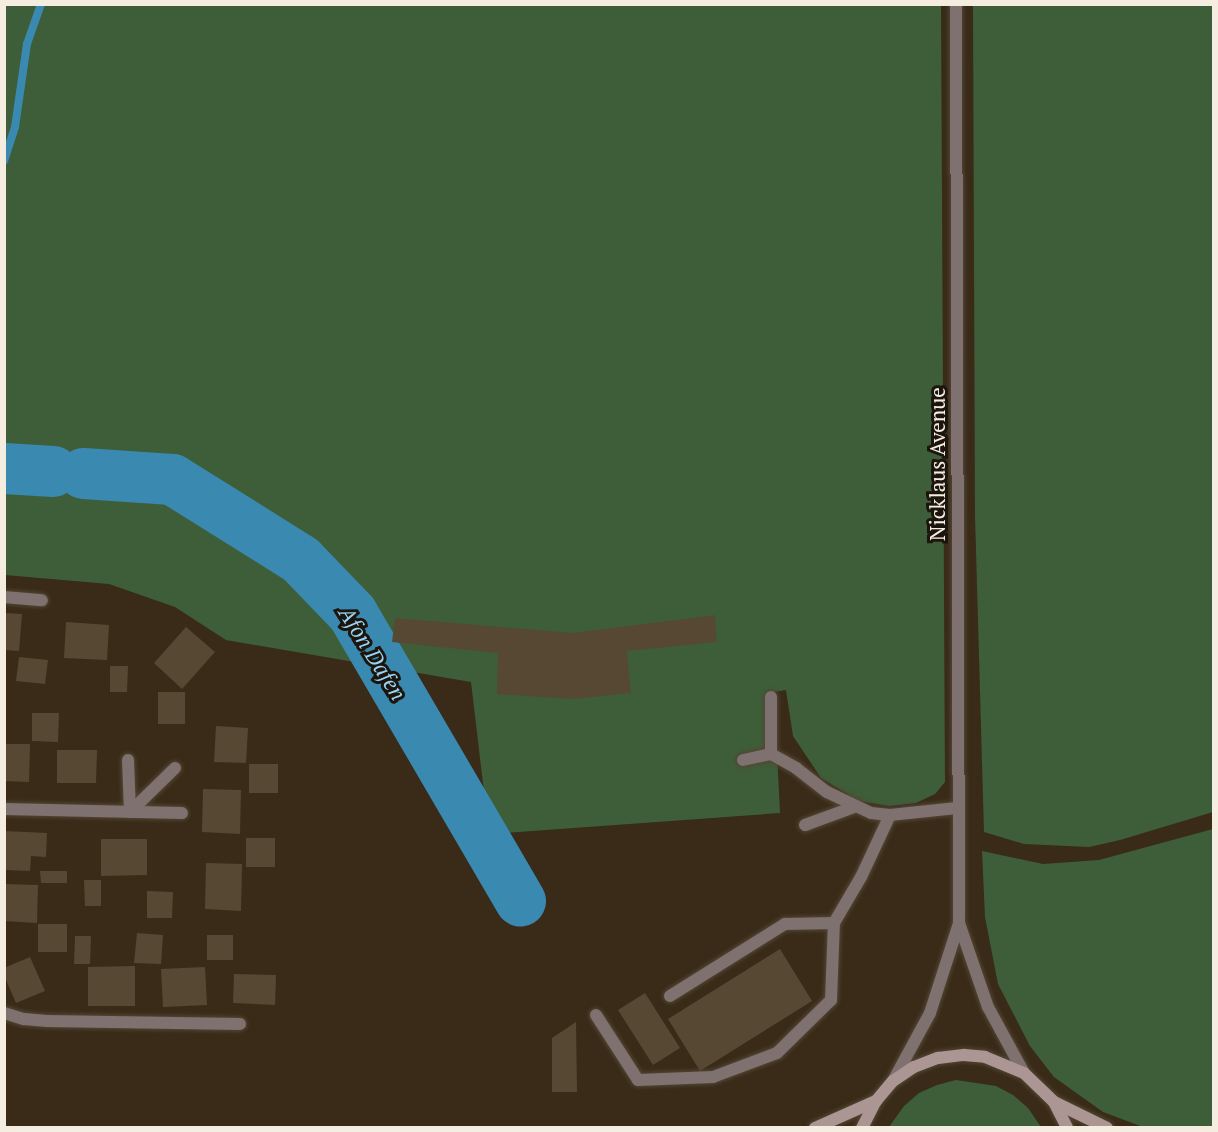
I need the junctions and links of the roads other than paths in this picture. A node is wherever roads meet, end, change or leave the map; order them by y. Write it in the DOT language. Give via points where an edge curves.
graph roads {
  1 [pos="956,4"];
  2 [pos="4,597"];
  3 [pos="42,600"];
  4 [pos="771,697"];
  5 [pos="771,754"];
  6 [pos="128,760"];
  7 [pos="743,760"];
  8 [pos="175,768"];
  9 [pos="854,807"];
  10 [pos="957,808"];
  11 [pos="4,809"];
  12 [pos="130,812"];
  13 [pos="182,813"];
  14 [pos="890,815"];
  15 [pos="805,825"];
  16 [pos="834,923"];
  17 [pos="959,923"];
  18 [pos="670,996"];
  19 [pos="4,1012"];
  20 [pos="596,1015"];
  21 [pos="240,1024"];
  22 [pos="1024,1072"];
  23 [pos="893,1081"];
  24 [pos="876,1101"];
  25 [pos="1054,1102"];
  26 [pos="815,1128"];
  27 [pos="862,1128"];
  28 [pos="1067,1128"];
  29 [pos="1107,1128"];
  1 -- 10 [label="street, Nicklaus Avenue"];
  2 -- 3 [label="street"];
  4 -- 5 [label="street"];
  5 -- 7 [label="street"];
  5 -- 9 [label="street"];
  6 -- 12 [label="street"];
  8 -- 12 [label="street"];
  9 -- 14 [label="street"];
  9 -- 15 [label="street"];
  10 -- 14 [label="street"];
  10 -- 17 [label="street, Nicklaus Avenue"];
  11 -- 12 [label="street"];
  12 -- 13 [label="street"];
  14 -- 16 [label="street"];
  16 -- 18 [label="street" via="785,924"];
  16 -- 20 [label="street" via="831,1000 777,1053 712,1077 638,1080"];
  17 -- 22 [label="street, Nicklaus Avenue" via="988,1007"];
  17 -- 23 [label="street, Nicklaus Avenue" via="930,1012"];
  19 -- 21 [label="street" via="47,1021"];
  22 -- 23 [label="main road" via="985,1057 964,1055 938,1058"];
  22 -- 25 [label="main road"];
  23 -- 24 [label="main road"];
  24 -- 26 [label="main road"];
  24 -- 27 [label="main road"];
  25 -- 28 [label="main road"];
  25 -- 29 [label="main road"];
}
